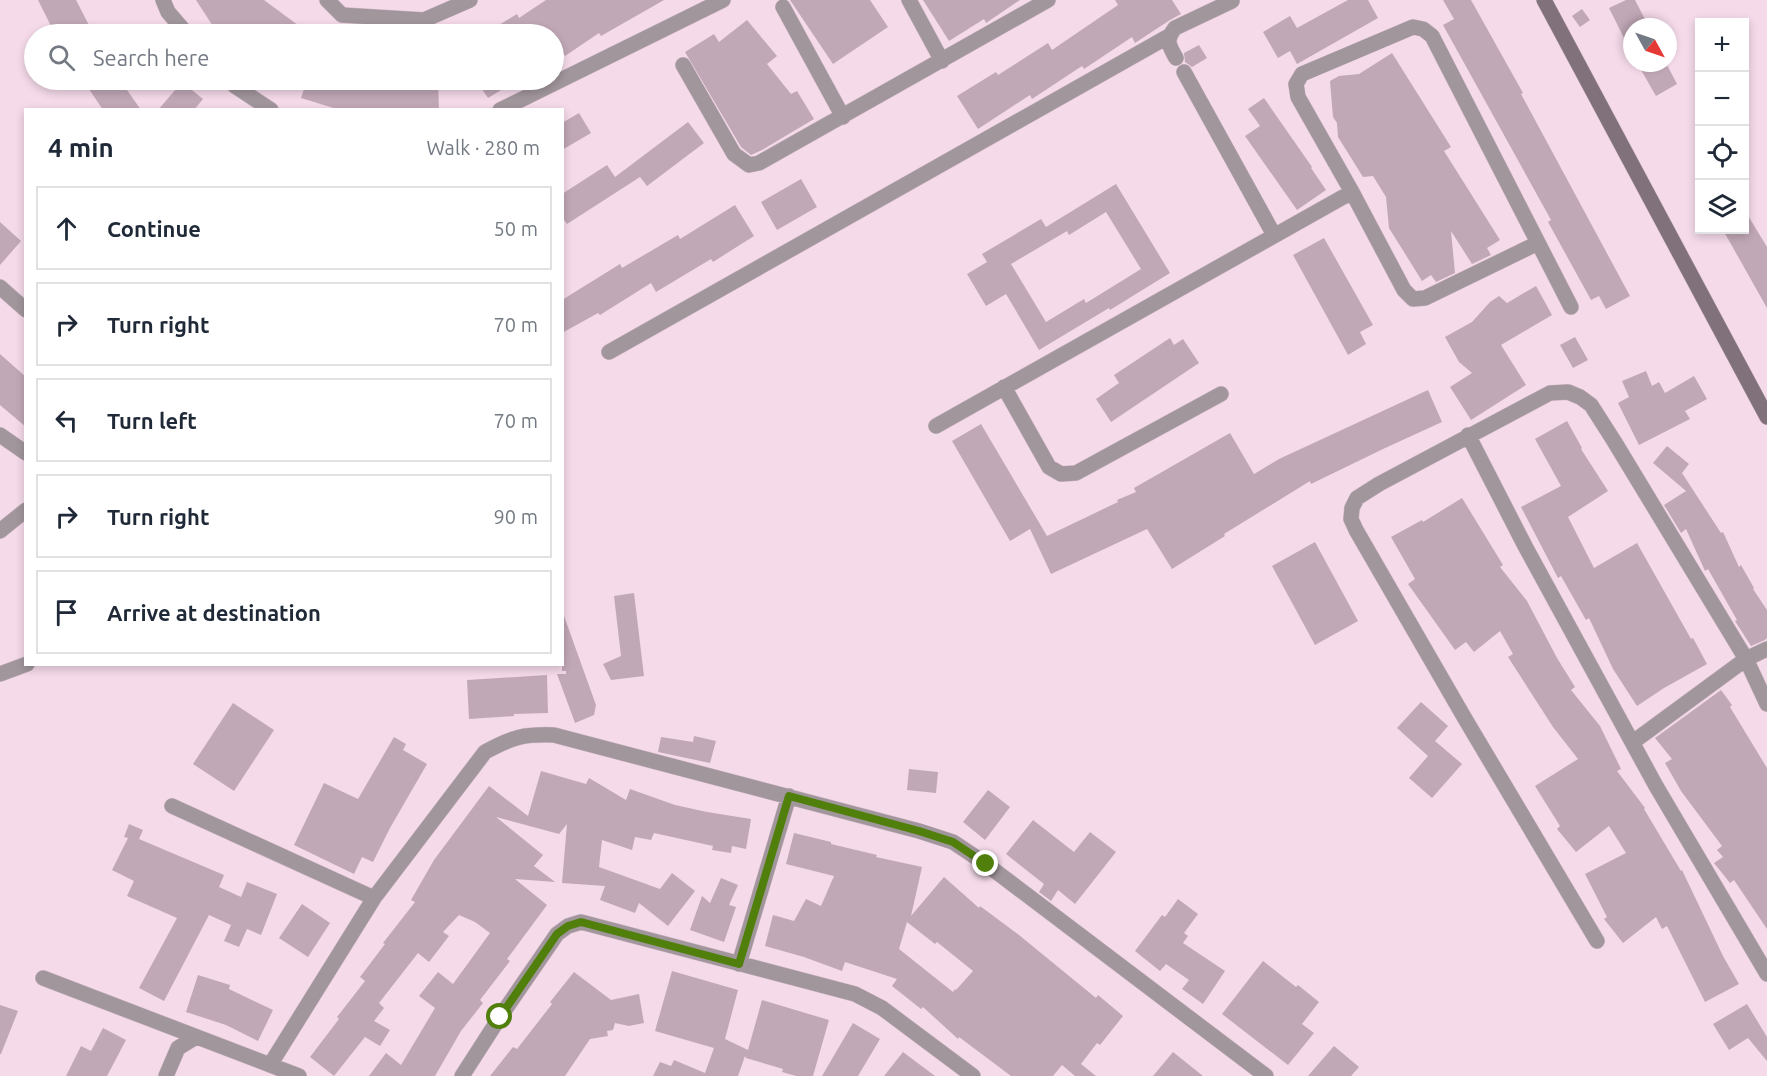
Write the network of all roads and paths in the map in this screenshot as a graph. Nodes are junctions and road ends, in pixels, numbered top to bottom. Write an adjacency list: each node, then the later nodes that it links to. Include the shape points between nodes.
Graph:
1 (163, 0): 10 (street)
2 (327, 0): 3 (street, via 342,15 424,21)
3 (470, 0)
4 (723, 0): 16 (street)
5 (909, 0): 13 (street)
6 (1232, 0): 11 (street, via 1175,28)
7 (1544, 0): 31 (street)
8 (1044, 1): 13 (street)
9 (783, 7): 21 (street)
10 (178, 24)
11 (1169, 36): 12 (street); 28 (street)
12 (1176, 58)
13 (942, 61): 21 (street)
14 (683, 65): 21 (street, via 734,154 749,165)
15 (1184, 72): 23 (street)
16 (564, 78)
17 (241, 90): 19 (street)
18 (541, 90): 20 (street)
19 (268, 108)
20 (504, 108)
21 (843, 117)
22 (1352, 192): 23 (street); 24 (street, via 1404,290 1413,299 1425,298); 24 (street, via 1298,97 1296,84 1302,74 1413,27 1423,28 1432,36)
23 (1274, 235): 29 (street)
24 (1538, 243): 26 (street)
25 (0, 287): 27 (street)
26 (1571, 307)
27 (24, 308)
28 (609, 352)
29 (1004, 387): 30 (street, via 1050,467 1060,474 1076,473); 32 (street)
30 (1221, 394)
31 (1767, 417)
32 (936, 426)
33 (0, 435): 35 (street)
34 (1468, 435): 39 (street, via 1550,393 1568,392 1591,405); 43 (street); 47 (street, via 1356,498 1351,519)
35 (24, 452)
36 (24, 512): 37 (street)
37 (0, 531)
38 (1767, 649): 39 (street)
39 (1746, 659): 42 (street); 43 (street)
40 (24, 665): 41 (street)
41 (0, 674)
42 (1767, 704)
43 (1632, 742): 49 (street)
44 (789, 796): 46 (street, via 554,735 509,739 485,752); 48 (street); 57 (street, via 953,842)
45 (172, 806): 46 (street)
46 (374, 898): 52 (street)
47 (1597, 941)
48 (739, 964): 55 (street, via 581,922 568,926 557,934); 56 (street, via 855,994 882,1008)
49 (1767, 974)
50 (43, 978): 51 (street)
51 (196, 1036): 52 (street); 53 (street, via 178,1048)
52 (270, 1065): 54 (street)
53 (166, 1076)
54 (299, 1076)
55 (462, 1076)
56 (973, 1076)
57 (1266, 1076)

